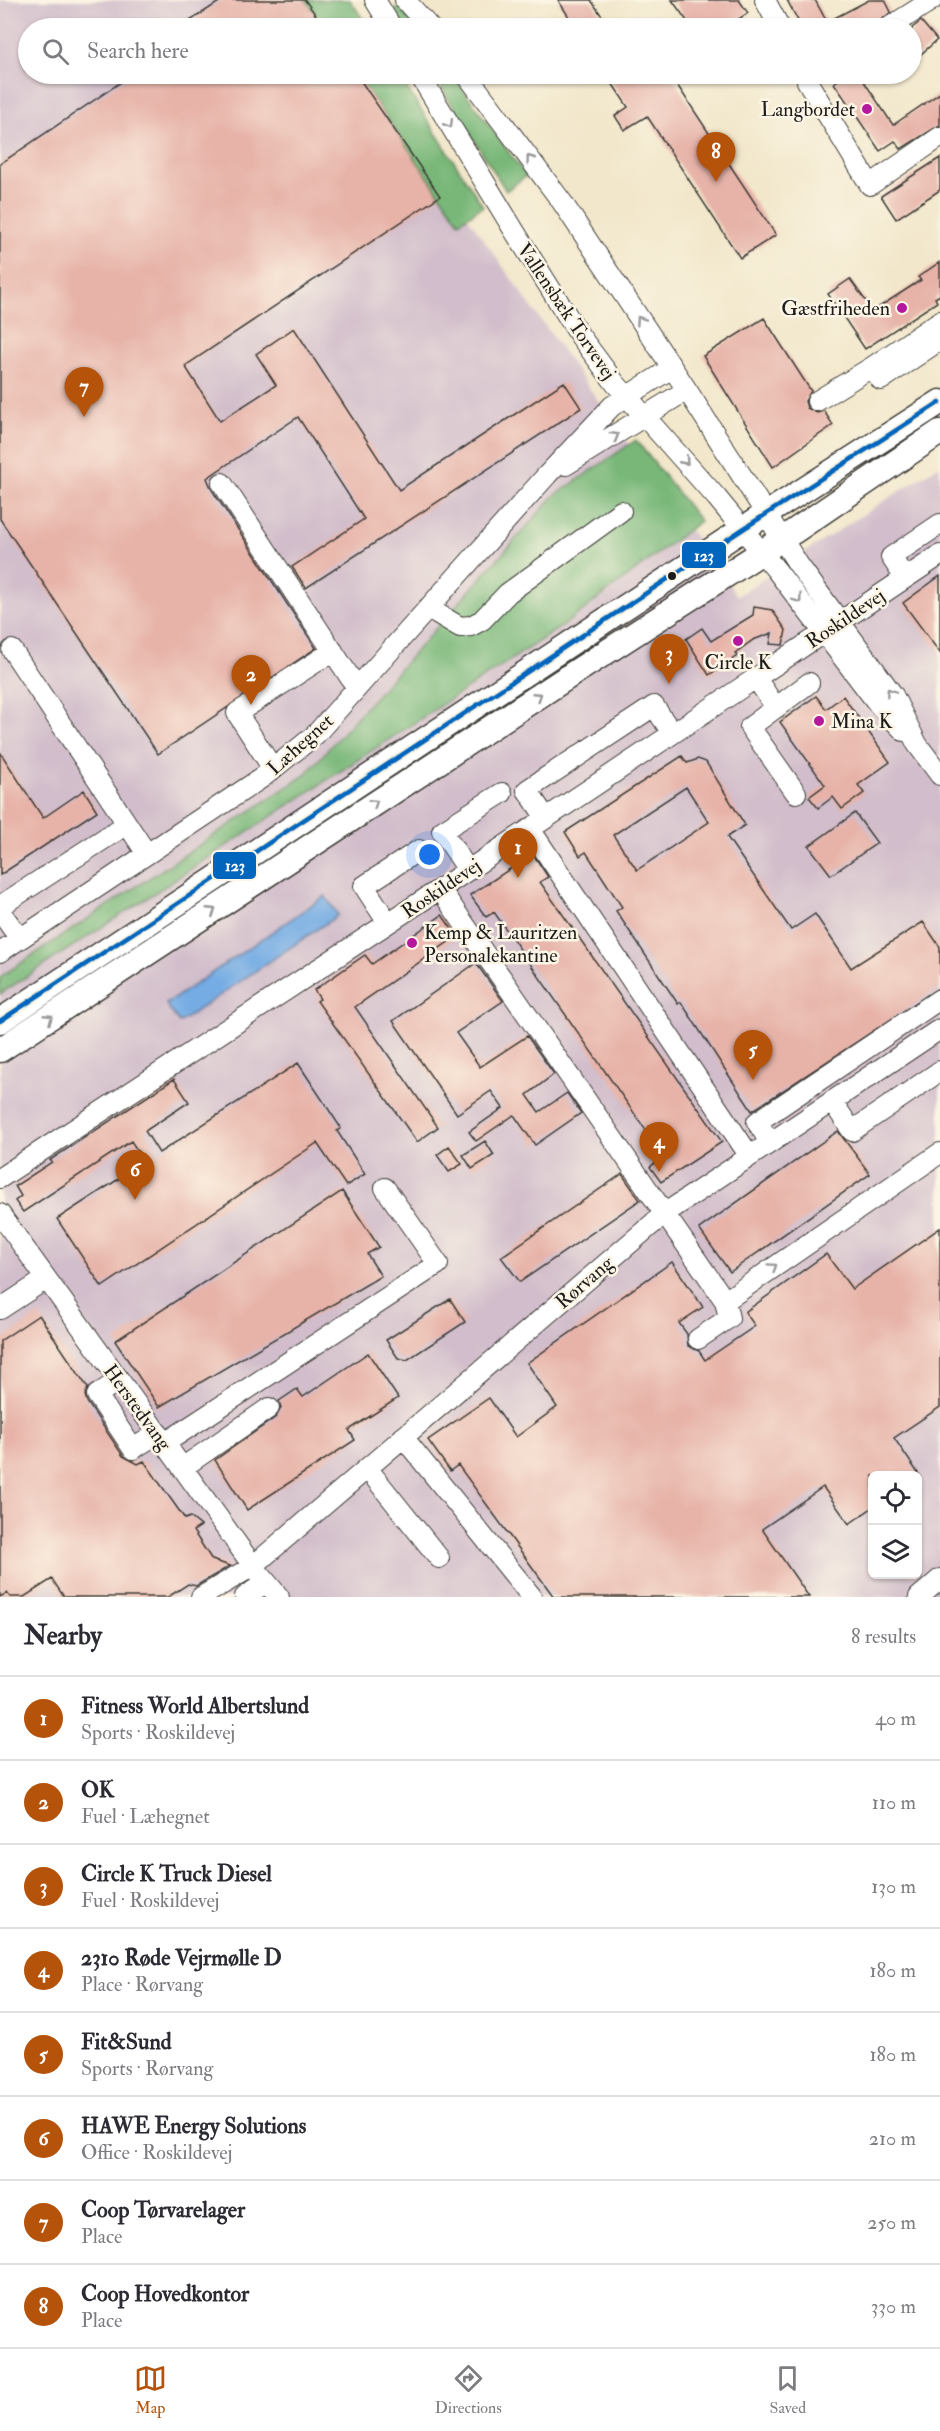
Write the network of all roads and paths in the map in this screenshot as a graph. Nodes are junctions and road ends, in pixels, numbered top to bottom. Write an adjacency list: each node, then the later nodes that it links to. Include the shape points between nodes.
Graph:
1 (375, 0): 5 (street)
2 (405, 0): 6 (street)
3 (765, 0): 7 (street)
4 (932, 0): 8 (street)
5 (386, 18)
6 (421, 18)
7 (775, 18)
8 (904, 18)
9 (425, 84): 18 (street, Vallensbæk Torvevej, one-way to 18, via 580,336)
10 (474, 84): 16 (street, one-way to 10, via 562,202)
11 (814, 84): 12 (street, via 870,184)
12 (940, 137)
13 (940, 321): 15 (street)
14 (940, 340): 15 (street, via 880,380)
15 (872, 367): 19 (street)
16 (672, 368): 17 (street); 18 (street, Læhegnet)
17 (687, 390): 21 (street, Læhegnet); 27 (street)
18 (626, 397): 21 (street, Vallensbæk Torvevej); 23 (street, Læhegnet, via 612,406)
19 (818, 401)
20 (940, 402): 27 (main road)
21 (646, 418): 23 (street, Læhegnet, one-way to 21); 27 (street, Vallensbæk Torvevej, one-way to 27)
22 (940, 432): 27 (main road)
23 (548, 475): 30 (street, Læhegnet)
24 (222, 483): 34 (street)
25 (621, 512): 30 (street, via 508,593 471,626 460,627)
26 (940, 524): 29 (street, via 891,557)
27 (763, 534): 31 (street); 32 (street, one-way to 32); 57 (main road); 59 (main road, one-way to 27, via 612,648)
28 (940, 555): 29 (street, Roskildevej)
29 (905, 578): 31 (street, Roskildevej)
30 (428, 608): 37 (street, Læhegnet)
31 (839, 622): 32 (street, Roskildevej); 40 (street, one-way to 31, via 893,695)
32 (823, 633): 35 (street, Roskildevej); 40 (street, via 878,704)
33 (12, 650): 45 (street)
34 (333, 651): 37 (street); 41 (street, via 237,713)
35 (756, 678): 38 (street); 39 (street, Roskildevej)
36 (809, 683): 38 (street)
37 (357, 688): 41 (street, Læhegnet, via 315,735)
38 (776, 708): 44 (street, via 750,727)
39 (672, 733): 46 (street, Roskildevej); 46 (street, via 654,706 527,790)
40 (917, 744): 42 (street)
41 (273, 769): 48 (street, Læhegnet)
42 (940, 775)
43 (502, 793): 49 (street, via 442,831)
44 (796, 793)
45 (127, 824): 48 (street); 51 (street)
46 (538, 824): 49 (street, Roskildevej); 64 (street)
47 (419, 850): 53 (street, via 364,886)
48 (147, 854): 54 (street, Læhegnet)
49 (468, 870): 50 (street, Roskildevej)
50 (440, 889): 53 (street, Roskildevej); 68 (street)
51 (0, 906)
52 (0, 911): 54 (street)
53 (388, 923): 65 (street, Roskildevej)
54 (20, 939): 55 (street, Læhegnet)
55 (0, 952)
56 (940, 999): 62 (street, via 757,1122)
57 (0, 1022)
58 (940, 1029): 61 (street, Rørvang)
59 (0, 1050)
60 (940, 1071): 61 (street, via 852,1131)
61 (832, 1101): 62 (street, Rørvang)
62 (770, 1142): 64 (street, Rørvang)
63 (940, 1153): 70 (street, one-way to 63)
64 (749, 1155): 68 (street, Rørvang)
65 (0, 1178)
66 (385, 1188): 76 (street, via 438,1264)
67 (0, 1214): 69 (street, Herstedvang)
68 (664, 1214): 70 (street); 75 (street, Rørvang)
69 (46, 1279): 71 (street); 73 (street, Herstedvang)
70 (725, 1301): 72 (street, via 729,1318)
71 (0, 1309)
72 (698, 1339)
73 (119, 1380): 76 (street, Herstedvang); 76 (street, via 97,1395 133,1449)
74 (269, 1408): 77 (street)
75 (402, 1437): 78 (street, Rørvang); 86 (street)
76 (161, 1438): 77 (street, Herstedvang)
77 (182, 1468): 80 (street, Herstedvang)
78 (367, 1468): 79 (street); 80 (street, Rørvang)
79 (439, 1558)
80 (253, 1566): 82 (street, Herstedvang); 83 (street, Rørvang)
81 (940, 1579): 87 (street)
82 (266, 1582): 84 (street); 85 (street, Herstedvang)
83 (201, 1597)
84 (245, 1597)
85 (279, 1597)
86 (532, 1597)
87 (918, 1597)

